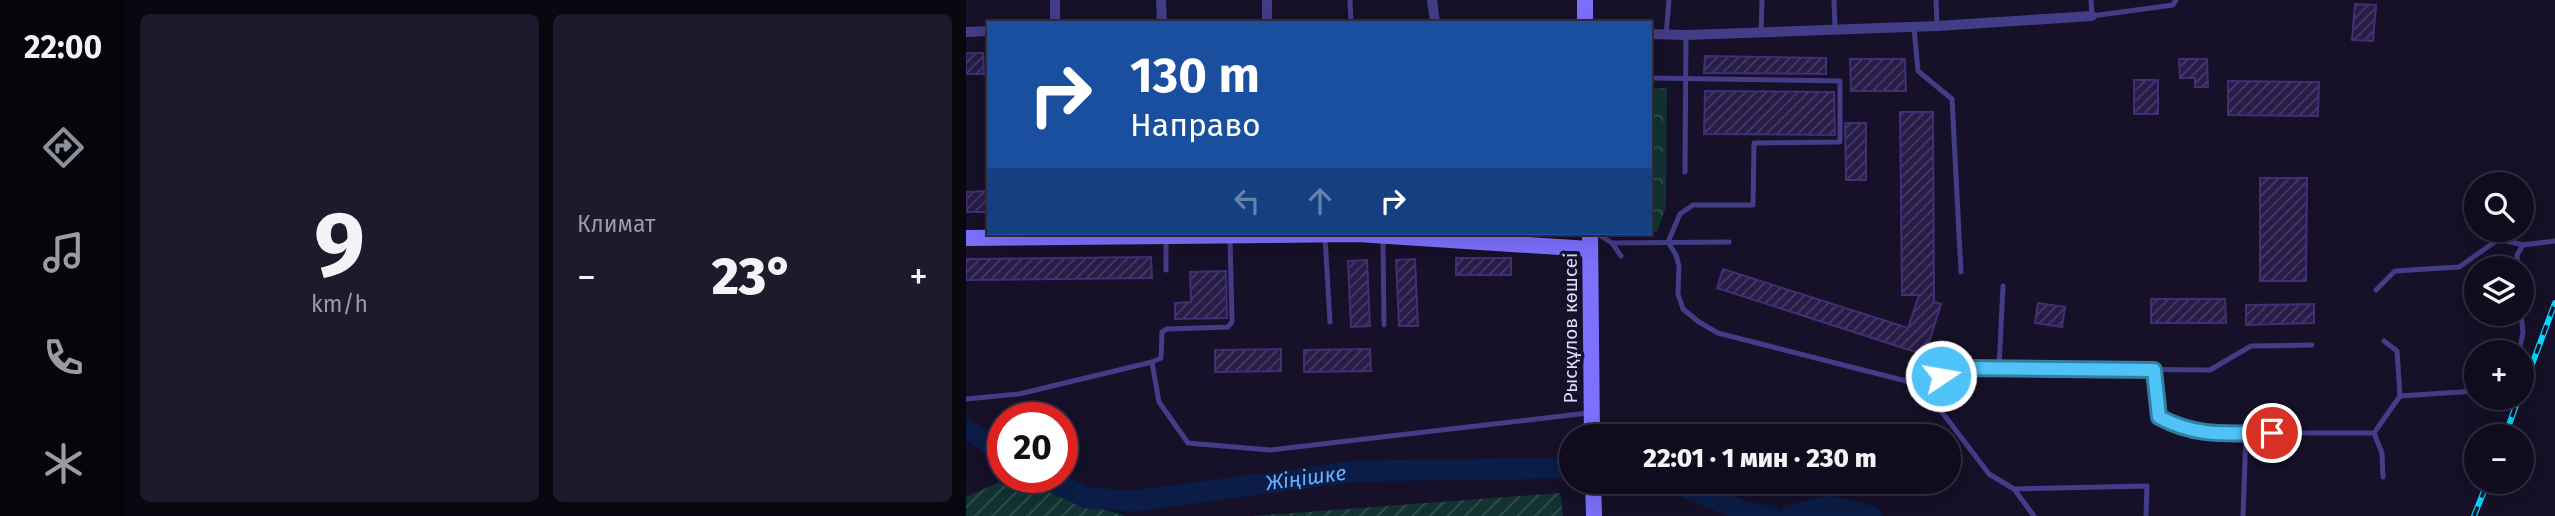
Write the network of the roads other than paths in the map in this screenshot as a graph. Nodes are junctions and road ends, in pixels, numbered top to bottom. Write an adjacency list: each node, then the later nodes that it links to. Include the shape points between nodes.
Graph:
1 (1055, 0): 14 (street)
2 (1161, 0): 15 (street)
3 (1267, 0): 16 (street)
4 (1350, 0): 17 (lane)
5 (1433, 0): 18 (street)
6 (1585, 0): 19 (street)
7 (1669, 0): 27 (lane)
8 (1762, 0): 24 (lane)
9 (1834, 0): 22 (lane)
10 (1936, 0): 21 (lane)
11 (2091, 0): 13 (lane)
12 (2176, 0): 13 (lane, via 2172,5)
13 (2092, 16): 21 (street)
14 (1055, 21)
15 (1162, 21)
16 (1267, 21)
17 (1350, 21)
18 (1435, 21)
19 (1585, 21)
20 (1914, 26): 21 (street); 22 (street); 47 (lane, via 1918,71 1952,99)
21 (1937, 26)
22 (1835, 30): 24 (street)
23 (987, 32): 25 (street)
24 (1761, 32): 28 (street)
25 (966, 33)
26 (1652, 34): 27 (street)
27 (1667, 35): 28 (street)
28 (1686, 35): 30 (lane)
29 (1652, 78): 30 (lane)
30 (1685, 79): 31 (lane); 40 (lane, via 1840,81 1840,142 1754,143 1753,205 1693,205 1680,214)
31 (1685, 172)
32 (1029, 235): 37 (street)
33 (1161, 235): 34 (street); 46 (lane)
34 (1223, 235): 35 (street); 54 (lane, via 1232,322 1228,327 1167,329 1162,332 1161,358)
35 (1325, 235): 50 (lane)
36 (1383, 235): 38 (street); 51 (lane)
37 (966, 238)
38 (1592, 238): 42 (lane); 61 (street, Рысқұлов көшсеі)
39 (2555, 241): 43 (lane)
40 (1668, 242): 41 (lane); 42 (lane); 57 (lane, via 1679,266 1678,294 1683,309 1718,333)
41 (1729, 242)
42 (1612, 243): 44 (lane)
43 (2523, 245): 45 (lane); 49 (lane, via 2499,239 2459,267 2395,271)
44 (1621, 256)
45 (2517, 256)
46 (1166, 270)
47 (1961, 272)
48 (2003, 286): 55 (lane)
49 (2376, 290)
50 (1330, 322)
51 (1384, 325)
52 (2384, 341): 59 (lane, via 2397,351)
53 (2312, 345): 56 (lane, via 2251,346 2210,370)
54 (1152, 362): 60 (lane, via 1019,394); 62 (lane, via 1159,402 1188,443 1270,450)
55 (1999, 369): 56 (lane); 57 (lane, via 1967,368)
56 (2154, 370): 63 (lane, via 2159,417 2201,433)
57 (1914, 383): 66 (lane, via 1989,474)
58 (2464, 392): 59 (lane)
59 (2400, 396): 64 (lane)
60 (966, 399)
61 (1592, 424)
62 (1559, 427)
63 (2246, 433): 64 (lane); 71 (lane)
64 (2374, 433): 65 (lane, via 2382,453)
65 (2383, 477)
66 (2014, 489): 69 (lane); 70 (lane, via 2147,486)
67 (1593, 494): 68 (street)
68 (1594, 516)
69 (2034, 516)
70 (2146, 516)
71 (2242, 516)

